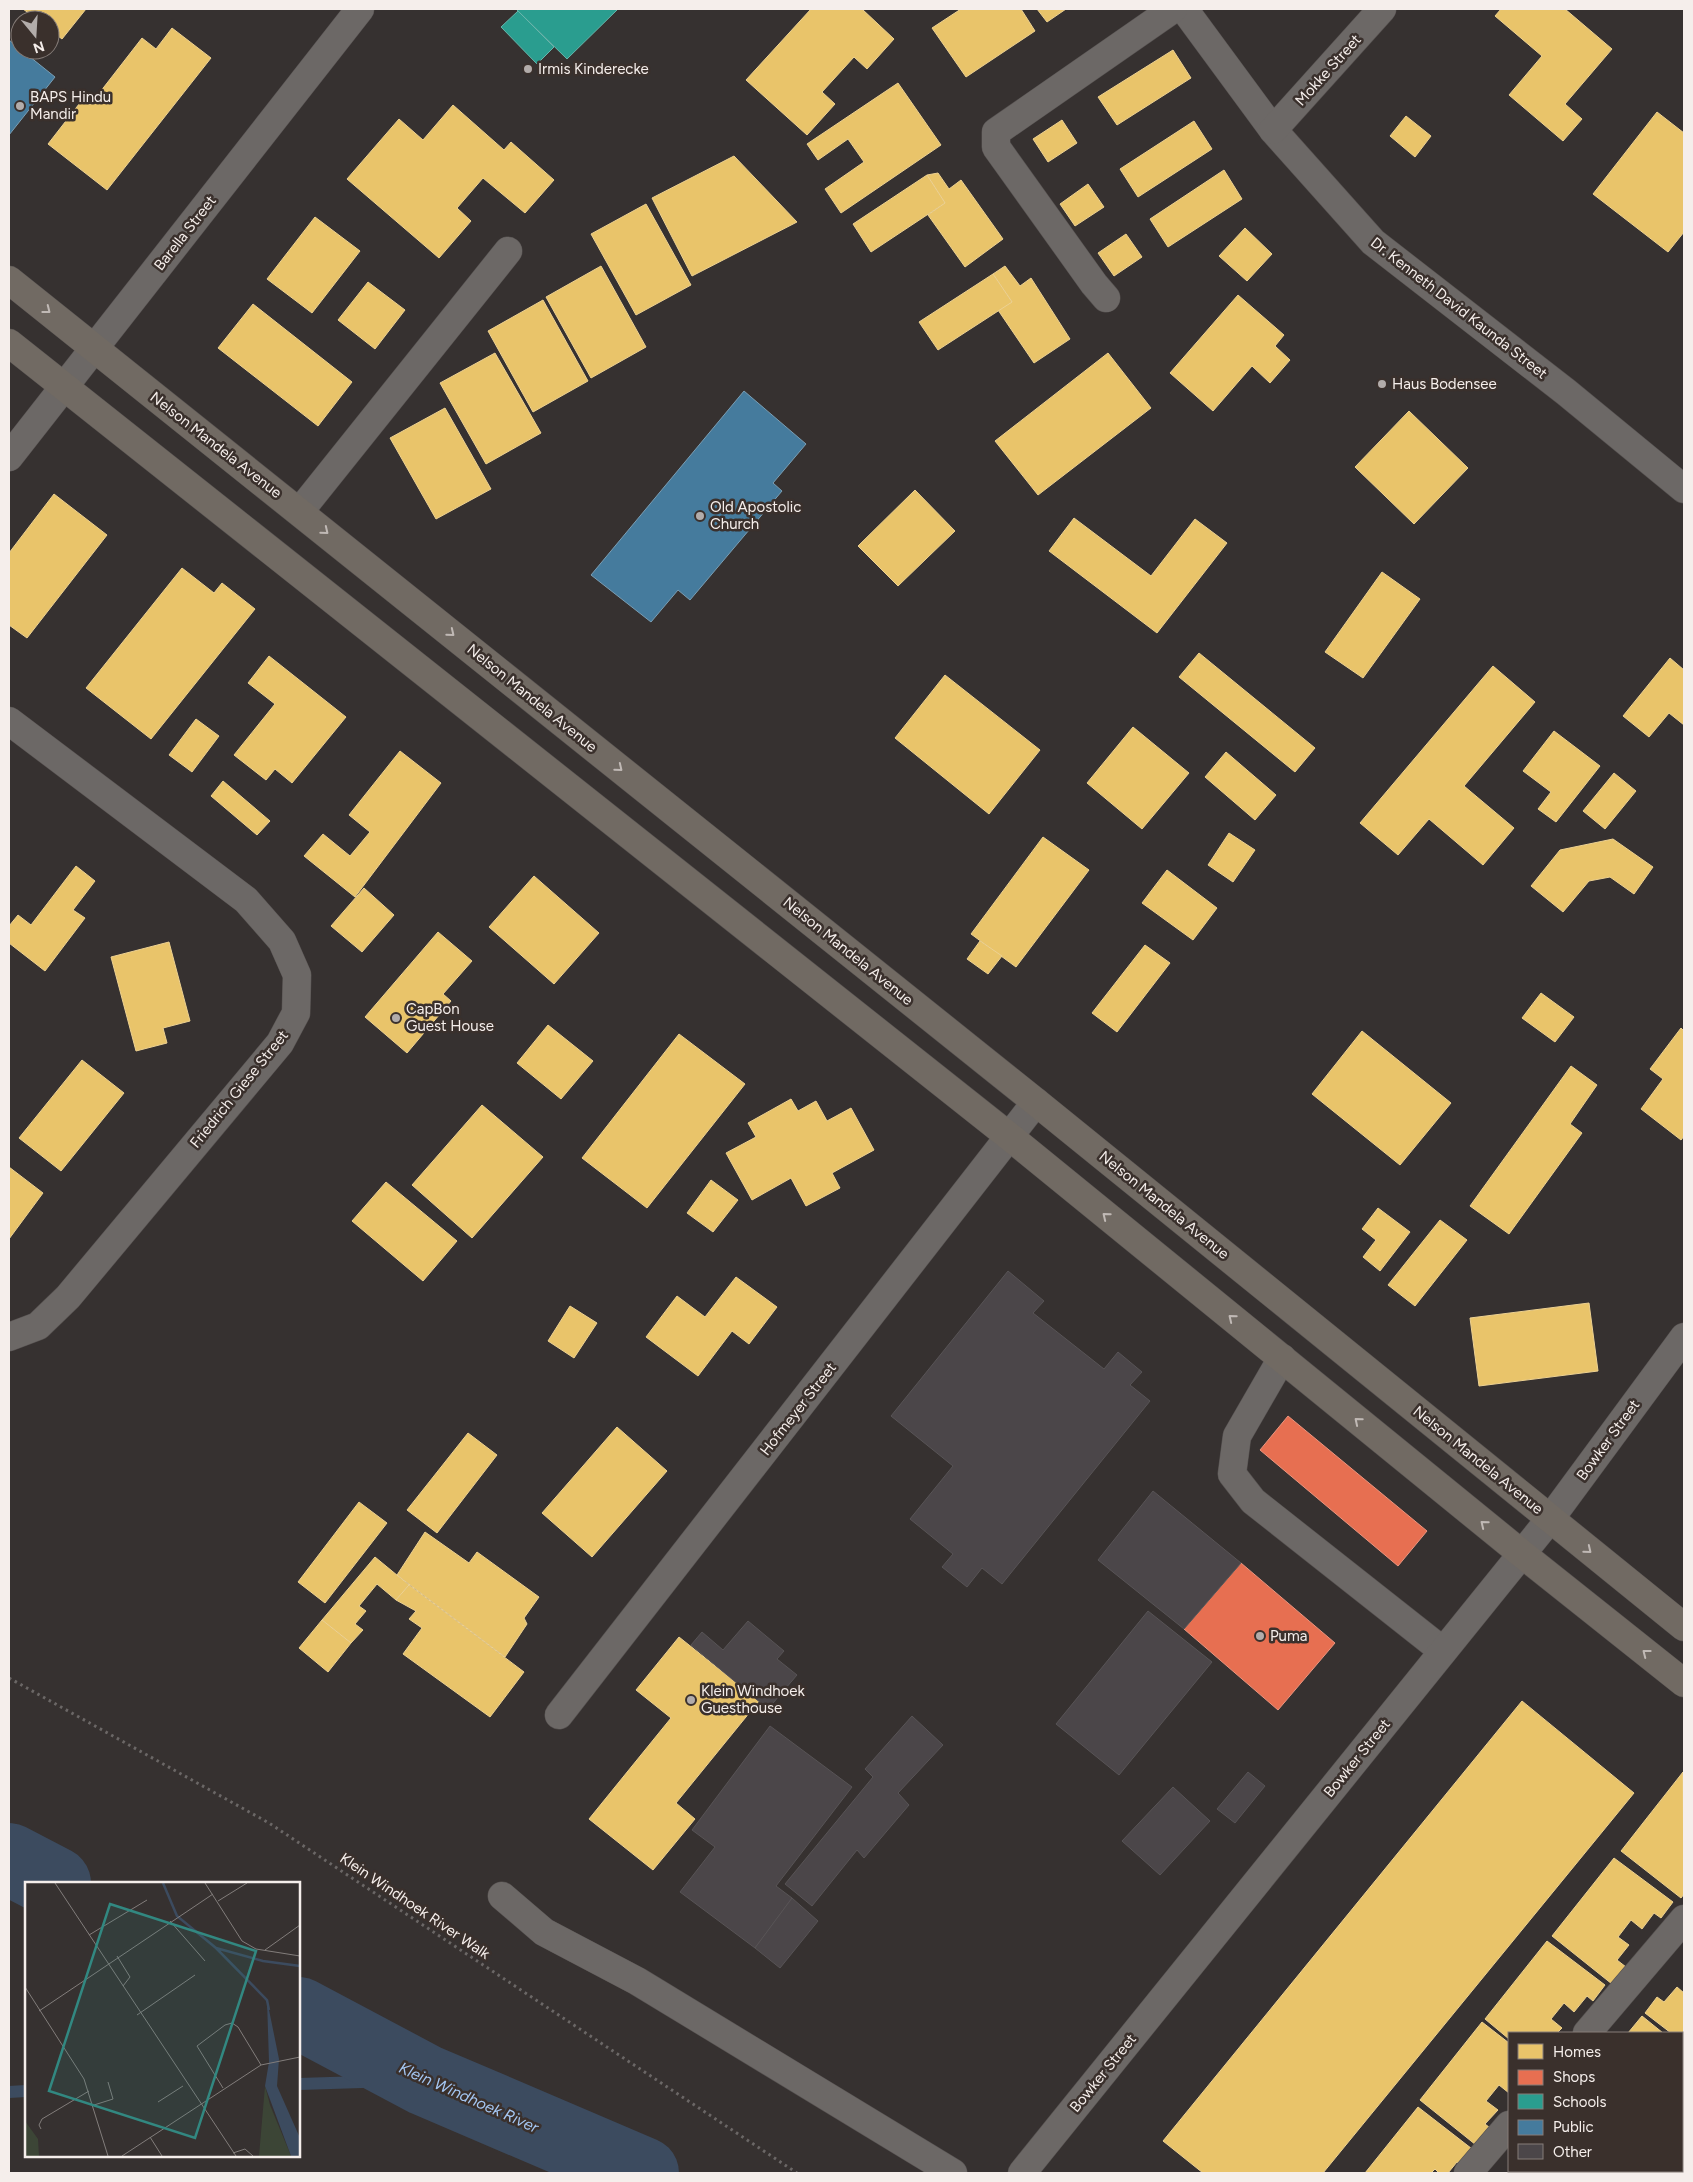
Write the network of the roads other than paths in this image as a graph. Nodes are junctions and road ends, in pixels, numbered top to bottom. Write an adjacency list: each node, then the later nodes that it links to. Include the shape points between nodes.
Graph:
1 (360, 9): 10 (street, Barella Street)
2 (1173, 9): 8 (street, via 996,132 996,147)
3 (1184, 9): 5 (street, Dr. Kenneth David Kaunda Street)
4 (1382, 9): 5 (street, Mokke Street)
5 (1273, 130): 13 (street, Dr. Kenneth David Kaunda Street, via 1373,242 1566,392)
6 (508, 251): 14 (street)
7 (9, 280): 10 (main road, Nelson Mandela Avenue, one-way to 10)
8 (1106, 298)
9 (9, 343): 11 (main road)
10 (95, 349): 11 (street, Barella Street); 14 (main road, Nelson Mandela Avenue)
11 (65, 388): 12 (street, Barella Street); 17 (main road)
12 (9, 457)
13 (1684, 489)
14 (300, 511): 16 (main road, Nelson Mandela Avenue, one-way to 16)
15 (9, 721): 18 (street, Friedrich Giese Street, via 246,900 282,941 297,976 296,1013 280,1043 68,1297 38,1326)
16 (1036, 1102): 17 (street, Hofmeyer Street); 21 (main road, Nelson Mandela Avenue)
17 (1010, 1137): 20 (main road, one-way to 17); 26 (street, Hofmeyer Street)
18 (9, 1337)
19 (1684, 1337): 21 (street, Bowker Street)
20 (1282, 1358): 22 (main road, one-way to 20); 24 (street, via 1237,1436 1232,1474 1253,1501)
21 (1550, 1519): 22 (street, Bowker Street); 23 (main road, Nelson Mandela Avenue, one-way to 23)
22 (1522, 1554): 24 (street, Bowker Street); 25 (main road, one-way to 22)
23 (1684, 1627)
24 (1443, 1651): 32 (street, Bowker Street)
25 (1684, 1683)
26 (559, 1715)
27 (502, 1896): 31 (street, via 544,1932 637,1981)
28 (1684, 1919): 29 (street)
29 (1588, 2032)
30 (1508, 2126): 33 (street)
31 (953, 2173)
32 (1022, 2173)
33 (1468, 2173)

